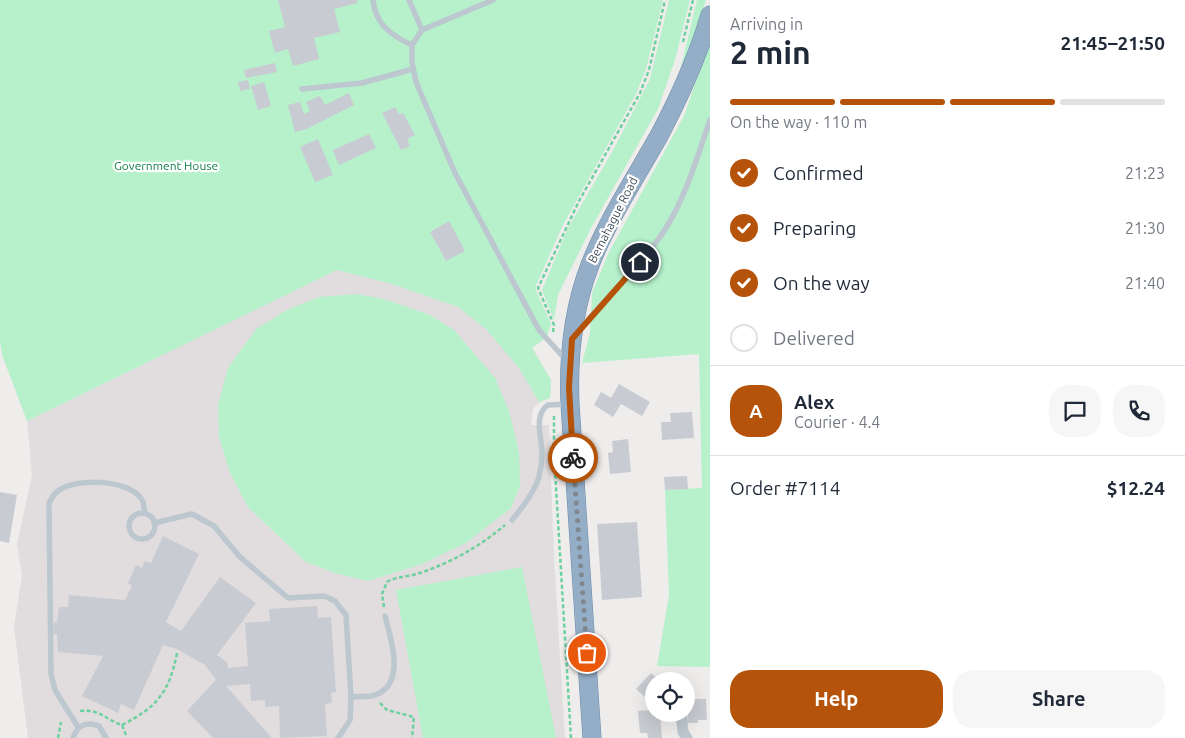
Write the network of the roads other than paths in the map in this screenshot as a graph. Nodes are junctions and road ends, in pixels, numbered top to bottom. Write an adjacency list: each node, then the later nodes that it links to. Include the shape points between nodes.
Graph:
1 (373, 0): 6 (lane, via 382,27)
2 (409, 0): 5 (lane)
3 (493, 0): 5 (lane)
4 (710, 15): 10 (highway, Bemahague Road, via 684,88 611,219 590,265 578,303)
5 (422, 30): 6 (lane)
6 (412, 45): 7 (lane)
7 (413, 69): 8 (lane, via 362,82); 11 (lane, via 455,173 539,330)
8 (302, 89)
9 (710, 120): 10 (lane, via 687,188 668,224 640,262)
10 (572, 339): 11 (highway, Bemahague Road)
11 (570, 364): 12 (highway, Bemahague Road)
12 (562, 408): 14 (lane, via 548,405 542,412 542,455 538,478 523,507); 23 (highway, Bemahague Road)
13 (144, 513): 15 (lane); 15 (lane, via 136,514 130,520 132,535 148,538 154,531); 19 (lane, via 143,502 135,493 114,484 95,481 58,491 49,503 51,674 55,690)
14 (512, 520)
15 (154, 523): 17 (lane, via 192,514 214,526 239,556 288,598 324,596 335,601 346,615)
16 (385, 616): 17 (lane, via 395,668 387,686 373,696)
17 (351, 697): 22 (lane, via 350,720)
18 (682, 722): 24 (street)
19 (78, 728): 20 (lane); 21 (lane, via 83,724 94,724 103,730)
20 (73, 738)
21 (106, 738)
22 (338, 738)
23 (592, 738)
24 (687, 738)

